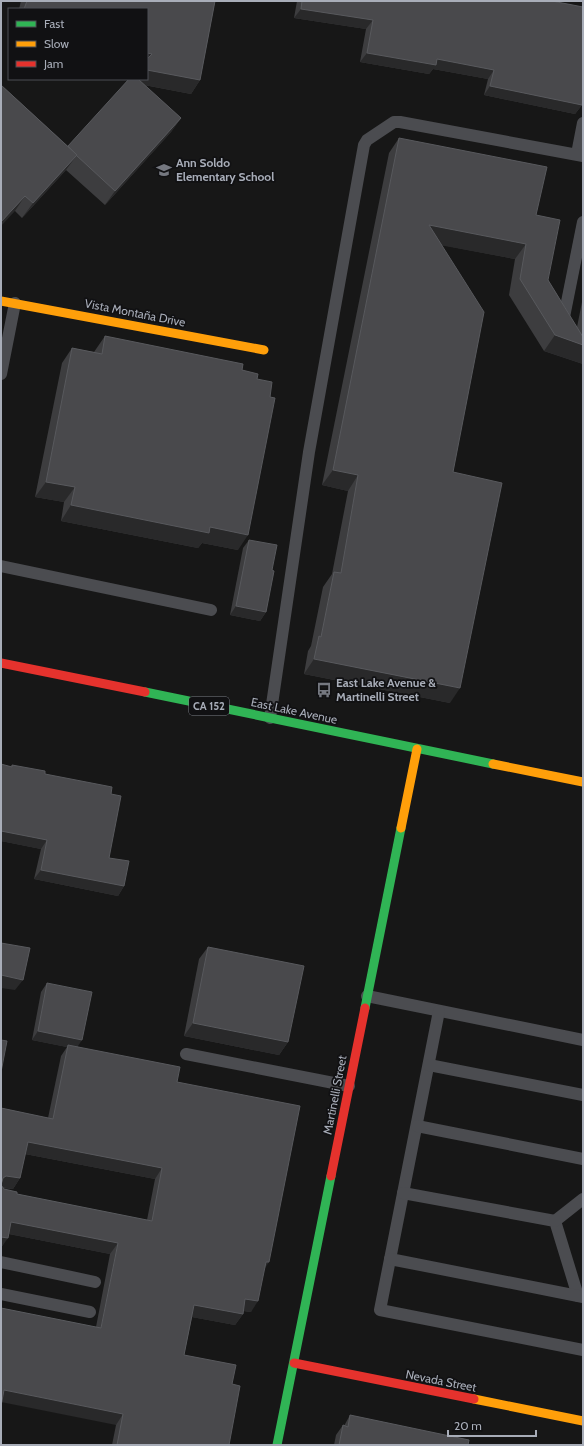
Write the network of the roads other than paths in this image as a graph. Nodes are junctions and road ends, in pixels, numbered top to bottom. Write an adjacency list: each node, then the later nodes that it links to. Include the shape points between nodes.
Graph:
1 (583, 123): 2 (lane)
2 (580, 155): 12 (lane, via 400,122 394,122 367,140 364,145 309,452)
3 (583, 222): 6 (lane)
4 (1, 300): 5 (street, Vista Montaña Drive)
5 (16, 303): 7 (street, Vista Montaña Drive); 8 (lane)
6 (564, 317)
7 (264, 350)
8 (1, 374)
9 (1, 566): 10 (lane)
10 (211, 610)
11 (1, 663): 12 (street, East Lake Avenue / CA 152)
12 (270, 718): 13 (street, East Lake Avenue / CA 152)
13 (417, 749): 14 (street, East Lake Avenue / CA 152); 15 (street, Martinelli Street)
14 (583, 782)
15 (367, 996): 16 (lane); 20 (street, Martinelli Street)
16 (440, 1011): 17 (lane); 19 (lane)
17 (583, 1040)
18 (186, 1054): 20 (lane)
19 (429, 1064): 21 (lane); 22 (lane)
20 (349, 1086): 34 (street, Martinelli Street)
21 (583, 1095)
22 (417, 1126): 23 (lane); 24 (lane)
23 (583, 1159)
24 (403, 1193): 26 (lane); 27 (lane)
25 (583, 1199): 26 (lane)
26 (555, 1221): 31 (lane)
27 (390, 1259): 31 (lane); 33 (lane, via 380,1310)
28 (1, 1262): 29 (lane)
29 (95, 1282)
30 (1, 1294): 32 (lane)
31 (580, 1296)
32 (90, 1312)
33 (583, 1350)
34 (294, 1363): 35 (street, Nevada Street); 36 (street, Martinelli Street)
35 (583, 1421)
36 (278, 1445)

